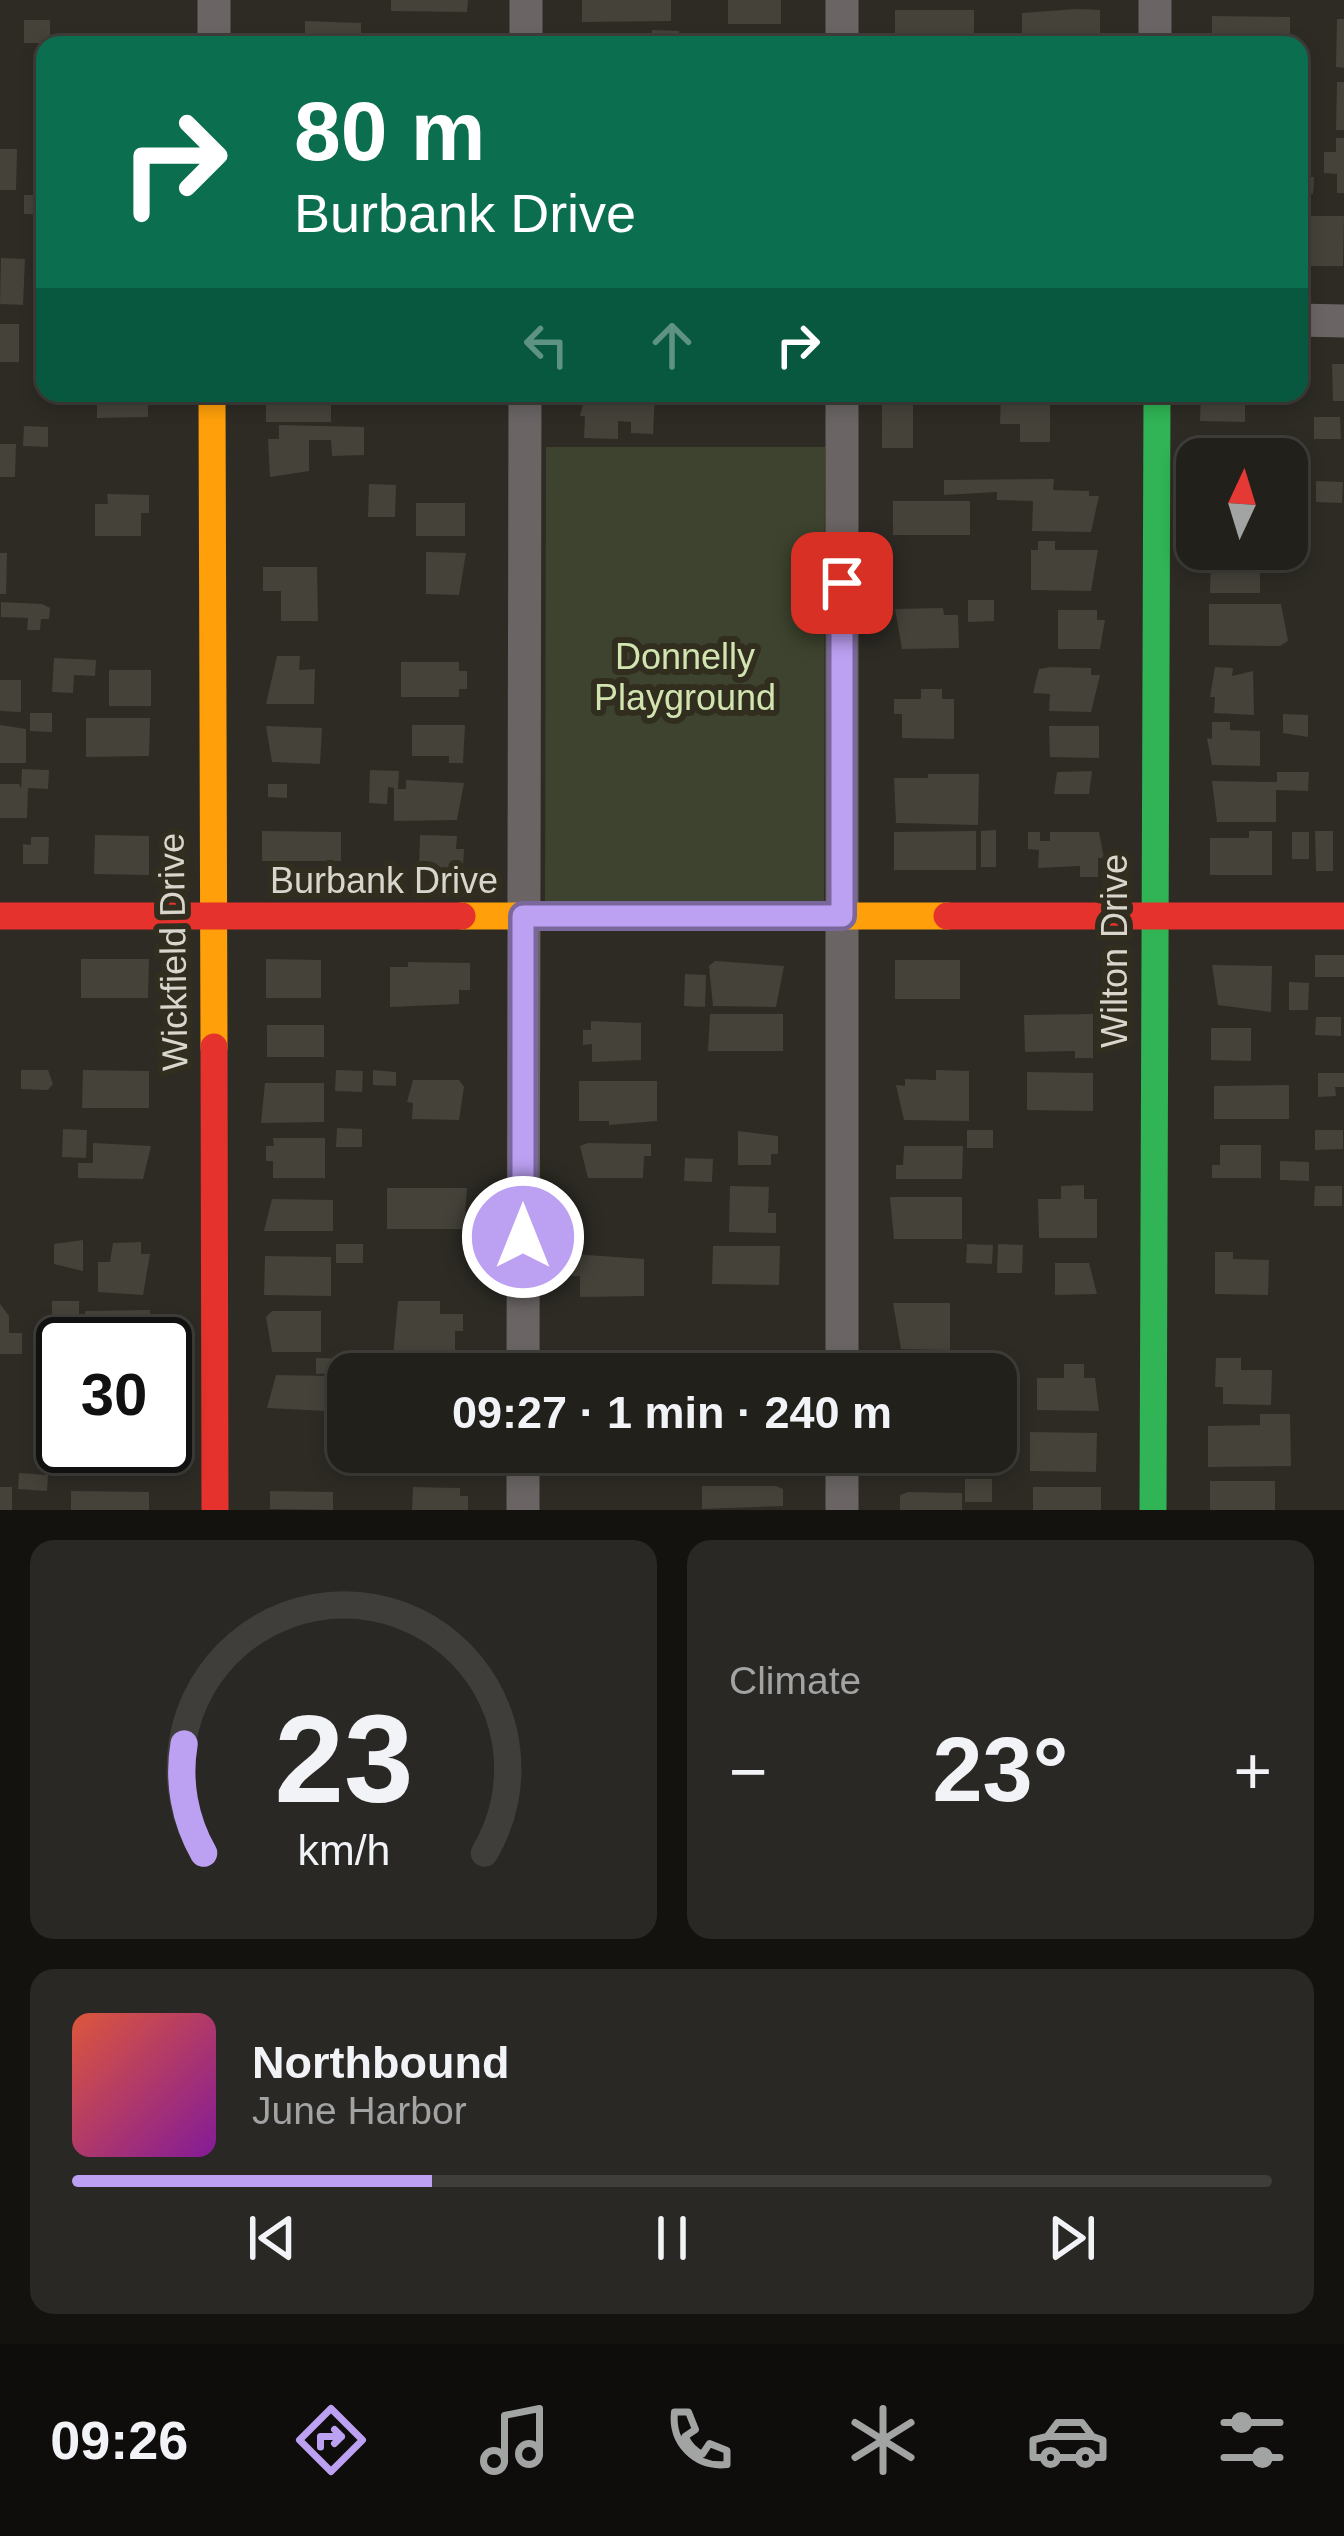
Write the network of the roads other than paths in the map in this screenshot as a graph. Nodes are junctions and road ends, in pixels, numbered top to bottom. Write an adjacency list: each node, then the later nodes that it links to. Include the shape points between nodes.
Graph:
1 (214, 0): 5 (street)
2 (526, 0): 6 (street)
3 (842, 0): 7 (street)
4 (1155, 0): 8 (street)
5 (214, 36)
6 (526, 36)
7 (842, 36)
8 (1155, 36)
9 (1308, 320): 10 (street)
10 (1344, 321)
11 (212, 402): 16 (street, Wickfield Drive)
12 (525, 402): 17 (street)
13 (842, 402): 18 (street)
14 (1157, 402): 19 (street, Wilton Drive)
15 (0, 916): 16 (street, Burbank Drive)
16 (210, 916): 17 (street, Burbank Drive); 25 (street, Wickfield Drive)
17 (523, 916): 18 (street, Burbank Drive); 21 (street)
18 (842, 916): 19 (street, Burbank Drive); 22 (street)
19 (1153, 916): 20 (street, Burbank Drive); 28 (street, Wilton Drive)
20 (1344, 916)
21 (523, 1353)
22 (842, 1353)
23 (523, 1473): 26 (street)
24 (842, 1473): 27 (street)
25 (215, 1510)
26 (523, 1510)
27 (842, 1510)
28 (1153, 1510)

